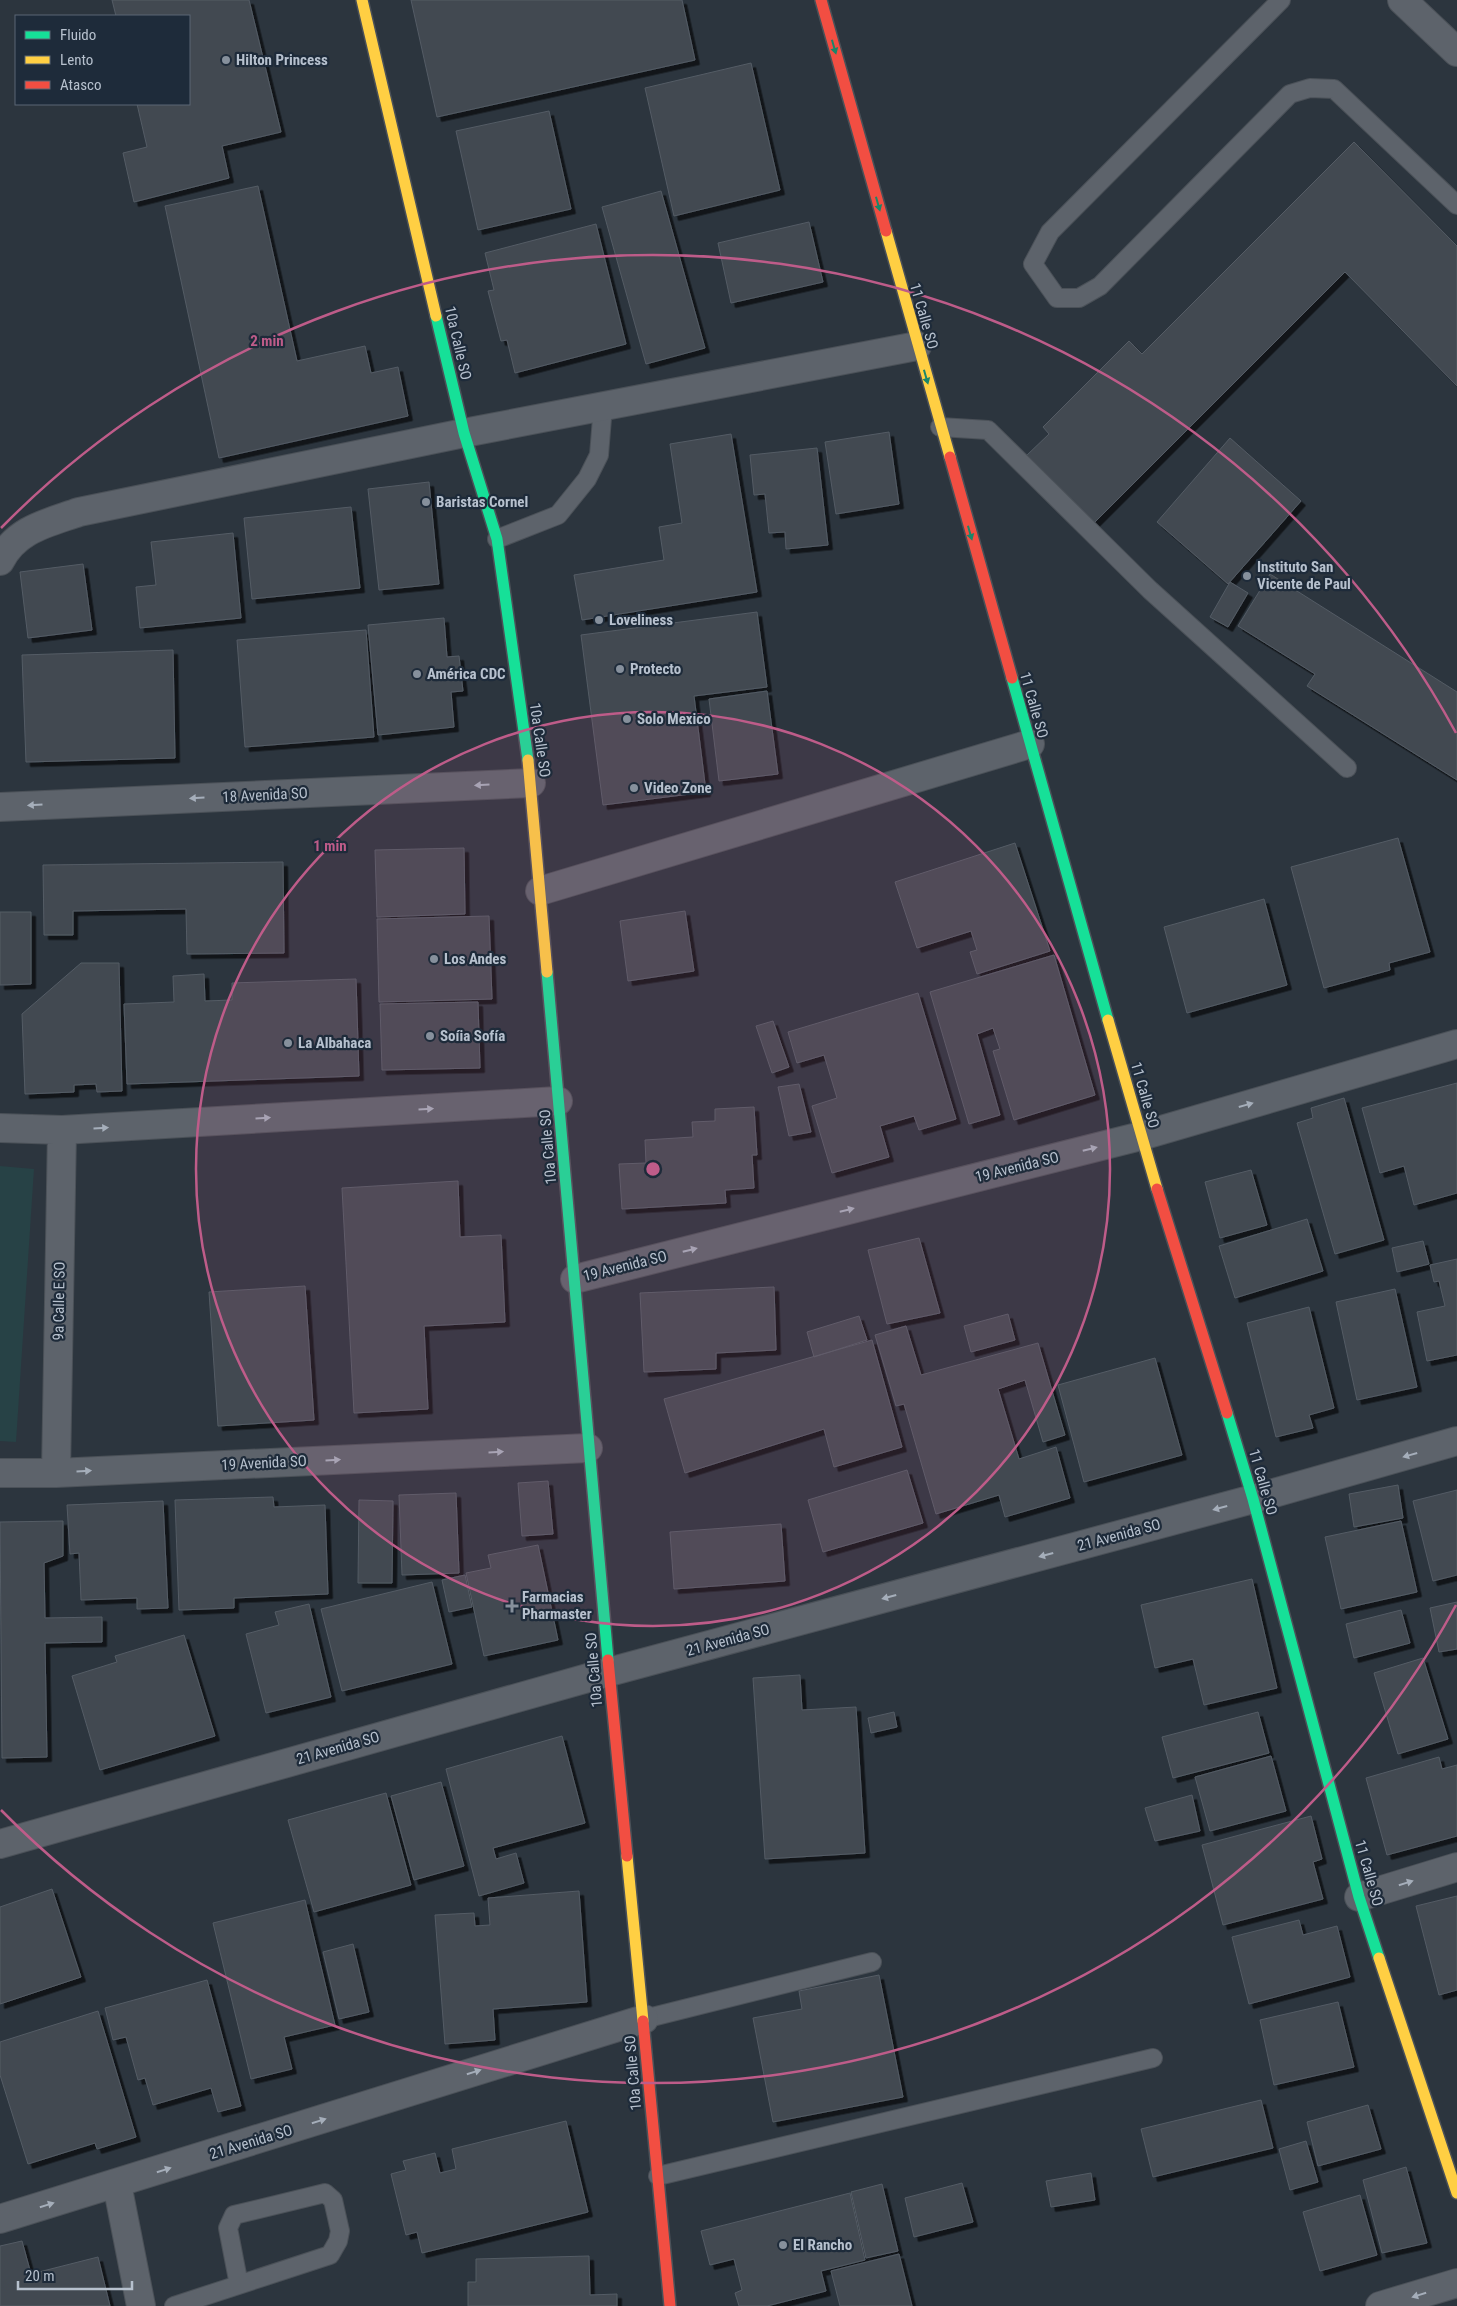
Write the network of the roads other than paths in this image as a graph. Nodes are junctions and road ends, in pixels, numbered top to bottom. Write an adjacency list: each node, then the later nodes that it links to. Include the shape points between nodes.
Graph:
1 (362, 0): 10 (street, 10a Calle SO)
2 (821, 0): 7 (street, 11 Calle SO, one-way to 7)
3 (1281, 0): 6 (lane, via 1050,232 1033,264 1056,298 1079,298 1100,286 1290,94 1310,88 1334,90)
4 (1402, 0): 5 (street)
5 (1457, 52)
6 (1457, 205)
7 (917, 346): 8 (street); 9 (street, 11 Calle SO, one-way to 9)
8 (603, 406): 10 (street); 11 (lane, via 598,456 587,478 558,514)
9 (940, 427): 13 (street, 11 Calle SO, one-way to 13); 14 (lane, via 988,430 1150,590)
10 (464, 433): 11 (street, 10a Calle SO); 12 (street, via 79,512 30,529)
11 (497, 539): 15 (street, 10a Calle SO)
12 (3, 556)
13 (1030, 744): 17 (street); 22 (street, 11 Calle SO)
14 (1347, 768)
15 (531, 783): 16 (street, 18 Avenida SO, one-way to 16); 17 (street, 10a Calle SO)
16 (0, 807)
17 (540, 891): 19 (street, 10a Calle SO)
18 (1457, 1044): 22 (street, 19 Avenida SO, one-way to 18)
19 (558, 1101): 21 (street, one-way to 19); 23 (street, 10a Calle SO)
20 (0, 1128): 21 (street)
21 (62, 1130): 26 (street, 9a Calle E SO)
22 (1141, 1136): 23 (street, 19 Avenida SO, one-way to 22); 28 (street, 11 Calle SO)
23 (575, 1279): 25 (street, 10a Calle SO)
24 (1457, 1442): 28 (street, 21 Avenida SO, one-way to 28)
25 (588, 1448): 26 (street, 19 Avenida SO, one-way to 25); 29 (street, 10a Calle SO)
26 (56, 1472): 27 (street, 19 Avenida SO)
27 (0, 1473)
28 (1253, 1500): 29 (street, 21 Avenida SO, one-way to 29); 32 (street, 11 Calle SO)
29 (609, 1672): 30 (street, 21 Avenida SO); 34 (street, 10a Calle SO)
30 (0, 1844)
31 (1457, 1867): 32 (street, one-way to 31)
32 (1359, 1897): 38 (street, 11 Calle SO)
33 (872, 1962): 34 (lane)
34 (644, 2019): 36 (street, 10a Calle SO); 37 (street, 21 Avenida SO, one-way to 34)
35 (1153, 2058): 36 (lane)
36 (658, 2176): 44 (street, 10a Calle SO)
37 (117, 2184): 39 (street, 21 Avenida SO, one-way to 37); 42 (street)
38 (1457, 2193)
39 (0, 2219)
40 (1457, 2283): 45 (street, one-way to 45)
41 (239, 2285): 41 (lane, via 330,2255 340,2231 333,2200 325,2193 234,2215 228,2228); 43 (lane)
42 (140, 2306)
43 (174, 2306)
44 (670, 2306)
45 (1380, 2306)

